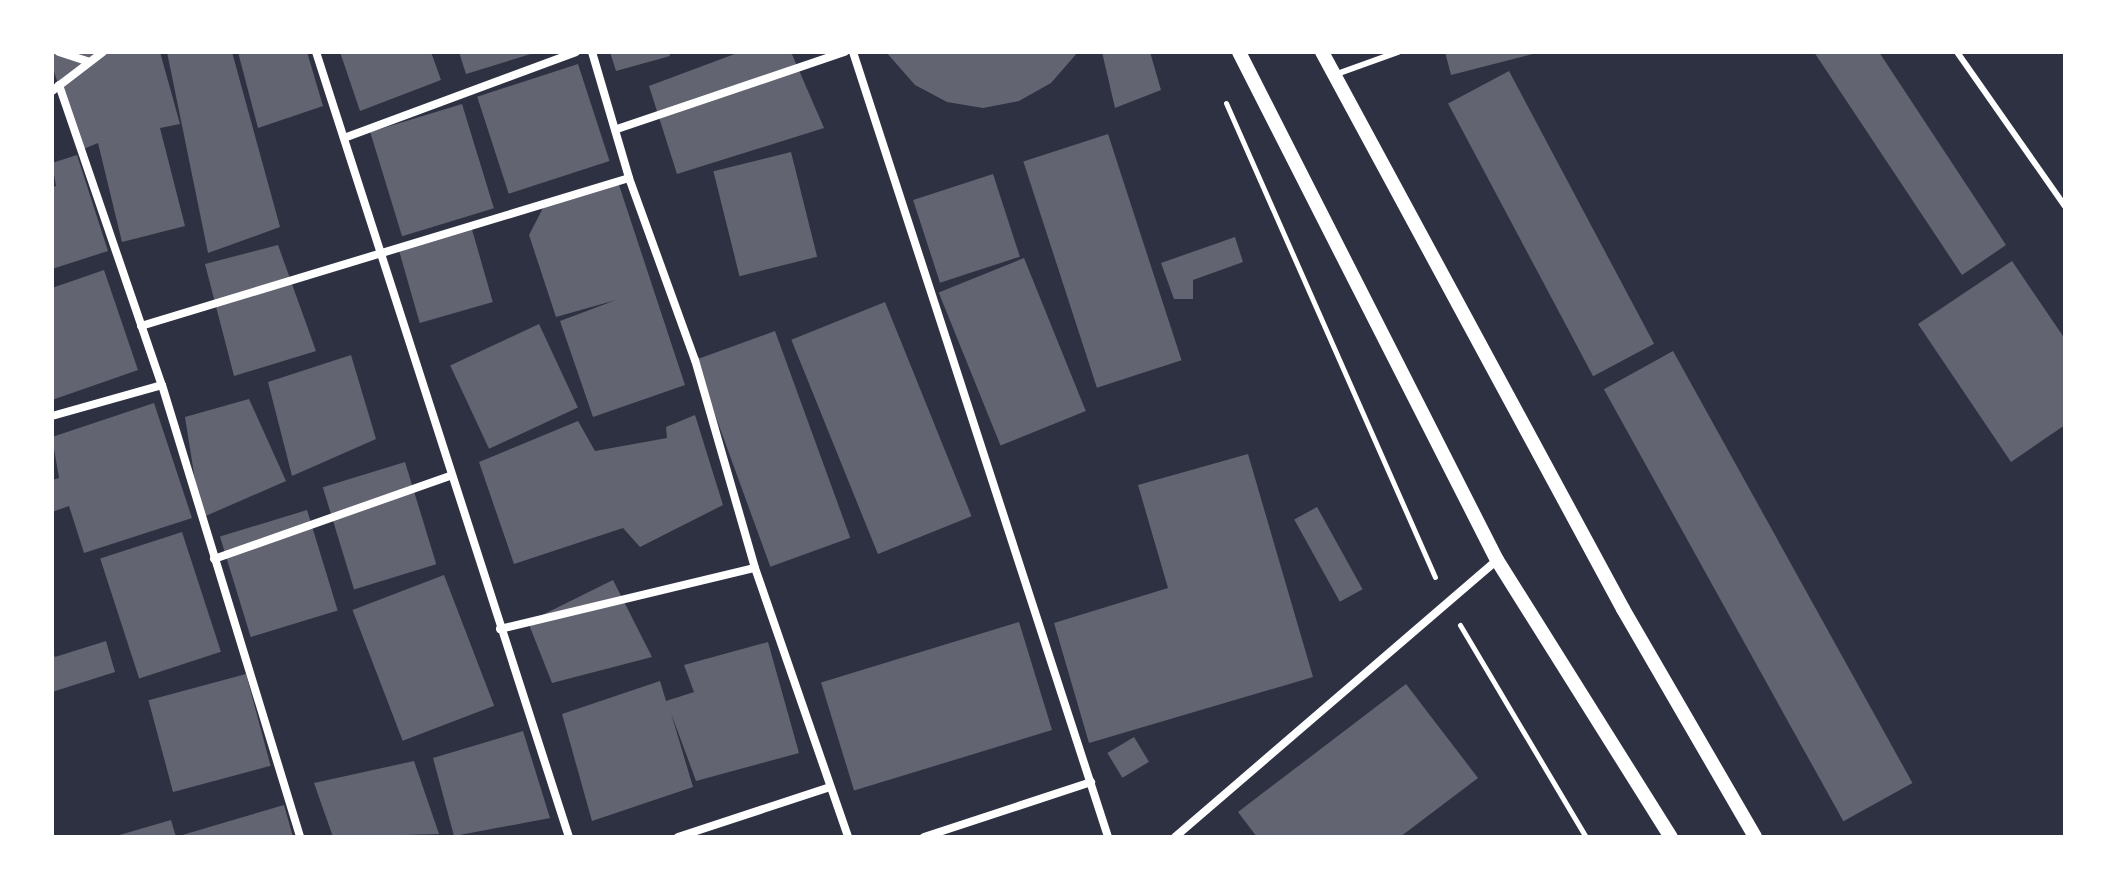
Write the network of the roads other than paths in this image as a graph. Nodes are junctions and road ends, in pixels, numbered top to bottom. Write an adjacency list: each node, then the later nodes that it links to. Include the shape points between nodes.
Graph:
1 (59, 52): 12 (street)
2 (103, 52): 12 (street)
3 (316, 52): 16 (street)
4 (576, 52): 16 (street)
5 (592, 52): 15 (street)
6 (844, 52): 15 (street)
7 (853, 52): 28 (street)
8 (1239, 52): 25 (street)
9 (1322, 52): 13 (street)
10 (1398, 52): 13 (lane)
11 (1957, 52): 18 (lane)
12 (89, 62): 14 (street)
13 (1333, 75): 38 (street, via 1616,595)
14 (55, 88): 20 (street)
15 (617, 129): 17 (street)
16 (344, 138): 19 (street)
17 (629, 178): 19 (street); 26 (street, via 695,360)
18 (2065, 206)
19 (380, 250): 20 (street); 23 (street)
20 (141, 326): 21 (street)
21 (162, 385): 22 (street); 24 (street)
22 (52, 416)
23 (450, 476): 24 (street); 27 (street)
24 (214, 559): 30 (street)
25 (1497, 560): 36 (street); 37 (street)
26 (755, 568): 27 (street); 29 (street)
27 (500, 629): 31 (street)
28 (1091, 782): 34 (street); 35 (street)
29 (827, 788): 32 (street); 33 (street)
30 (300, 837)
31 (569, 837)
32 (678, 837)
33 (848, 837)
34 (924, 837)
35 (1108, 837)
36 (1175, 837)
37 (1671, 837)
38 (1755, 837)

